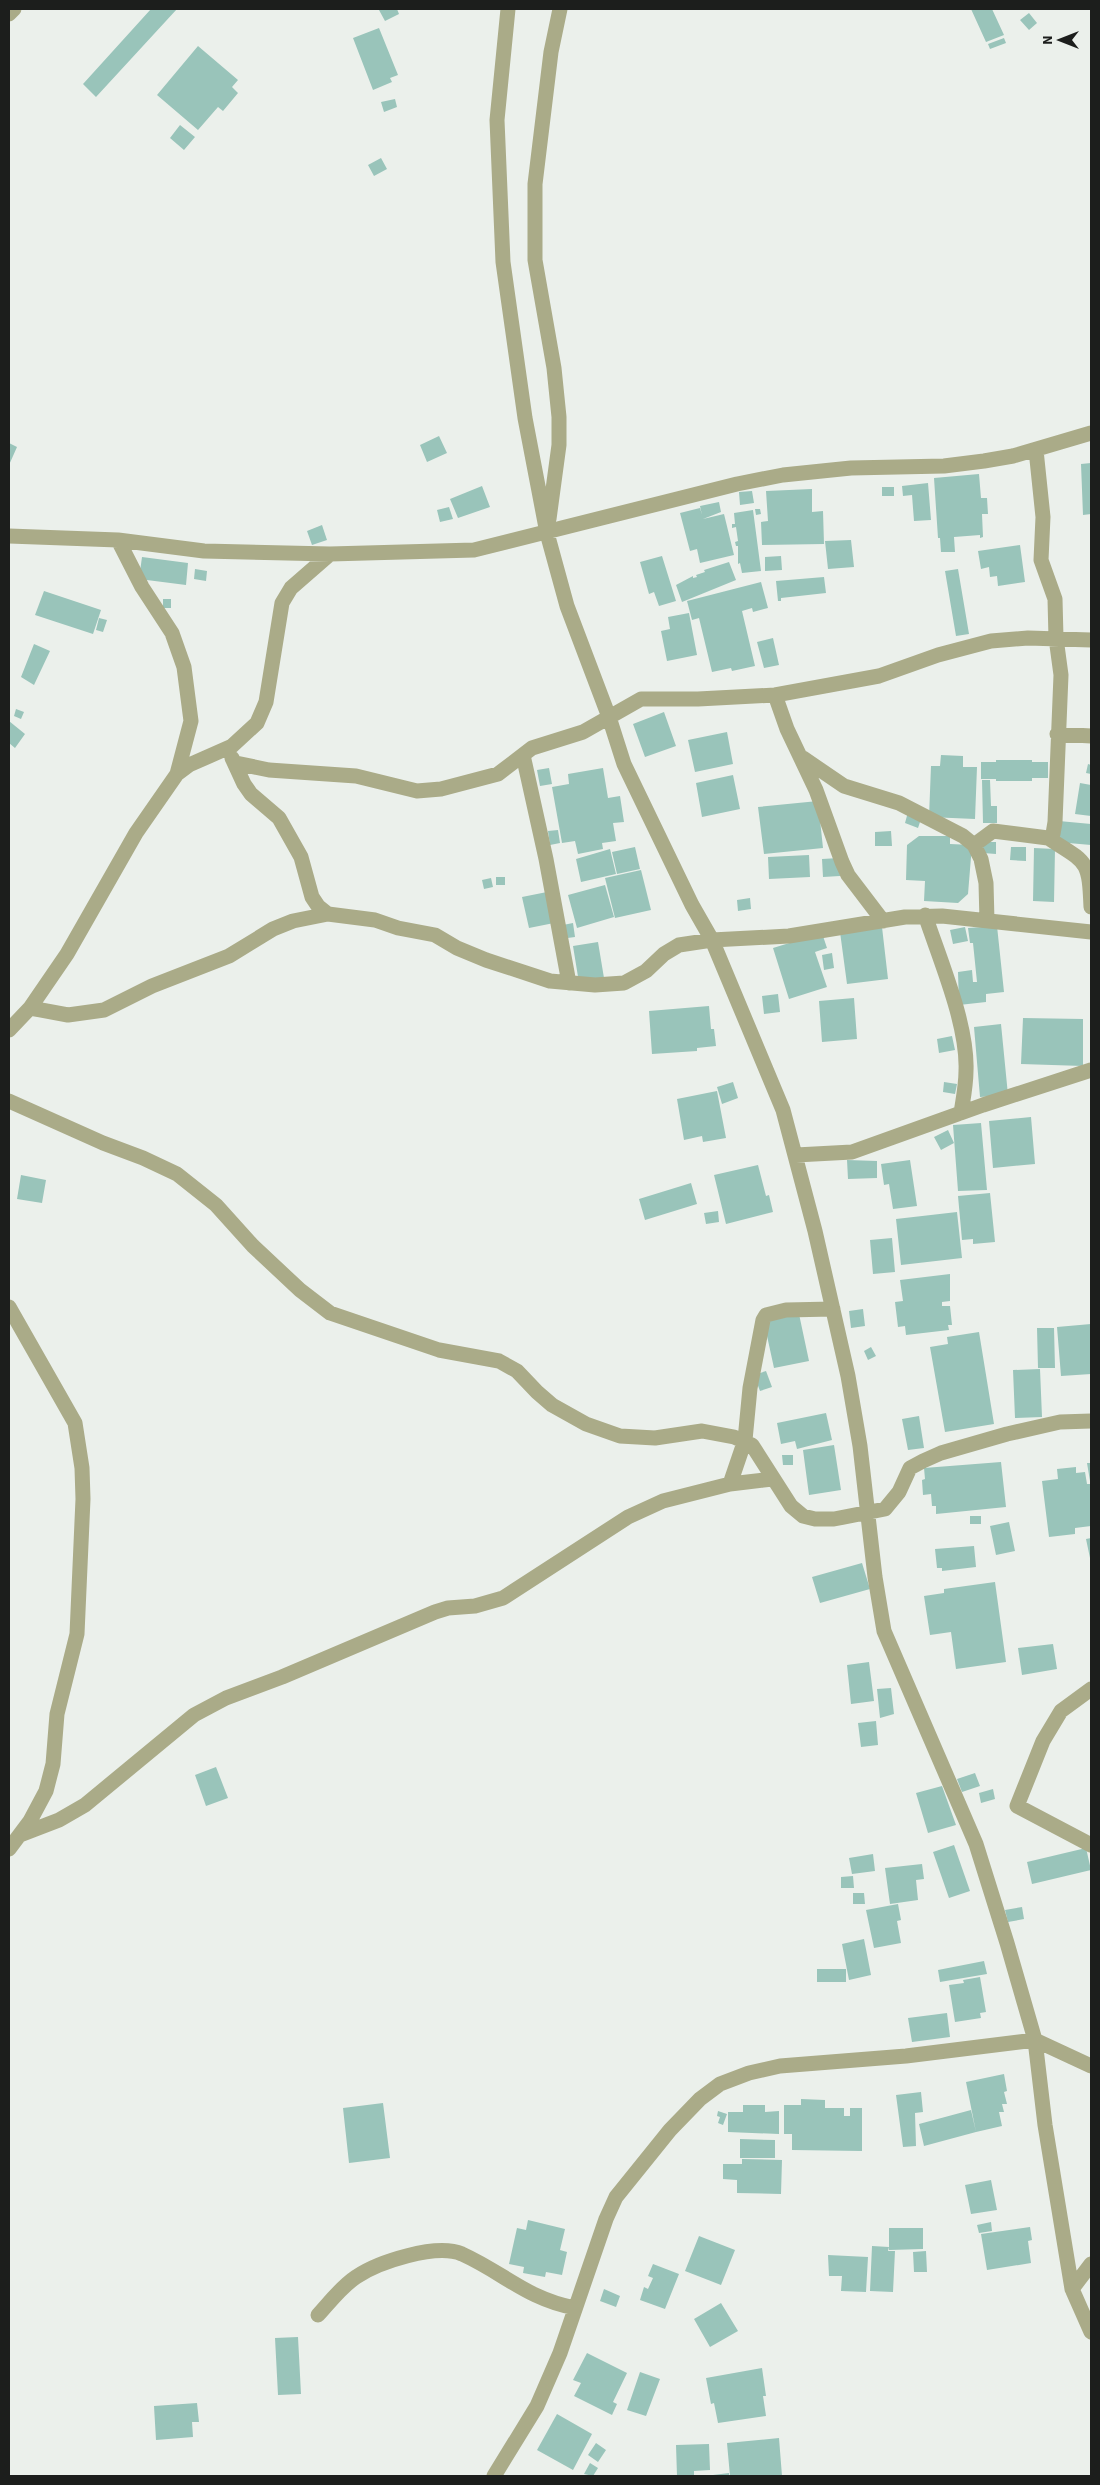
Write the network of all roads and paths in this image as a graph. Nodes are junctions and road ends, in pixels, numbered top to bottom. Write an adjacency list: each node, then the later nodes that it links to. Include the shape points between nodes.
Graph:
1 (14, 9): 4 (street)
2 (508, 9): 7 (street, via 497,120 502,262 525,418)
3 (560, 9): 7 (street, via 551,52 535,184 535,260 554,368 559,445)
4 (9, 14)
5 (1091, 434): 6 (street)
6 (1036, 450): 7 (street, via 944,466 851,468 783,476 737,484); 11 (street, via 1042,517 1041,560 1055,599)
7 (547, 533): 10 (street, via 474,550); 14 (street, via 567,606)
8 (9, 536): 9 (street)
9 (118, 540): 10 (street, via 204,551); 21 (street, via 142,587 172,633 184,667 191,721)
10 (330, 554): 17 (street, via 291,588 282,603 266,702 257,723 243,738)
11 (1056, 638): 12 (street); 13 (street, via 991,641 879,676); 15 (street, via 1061,675)
12 (1091, 640)
13 (775, 695): 14 (street, via 641,698); 19 (street, via 787,729)
14 (609, 717): 18 (street, via 583,732 546,742); 31 (street, via 624,764)
15 (1058, 734): 16 (street); 22 (street, via 1057,797 1053,834)
16 (1091, 736)
17 (222, 751): 20 (street); 21 (street, via 189,765)
18 (523, 755): 20 (street, via 498,774 441,789 417,791 356,776 269,770); 33 (street)
19 (803, 758): 23 (street, via 844,786 899,803); 28 (street, via 848,875)
20 (236, 763): 25 (street, via 251,794 278,818 301,857 312,898)
21 (177, 774): 34 (street, via 136,833 80,933)
22 (1048, 838): 23 (street, via 993,831); 24 (street, via 1080,857 1087,868)
23 (974, 845): 29 (street, via 986,882)
24 (1091, 907)
25 (328, 914): 33 (street, via 375,920 435,936 514,970); 34 (street, via 273,929 207,966 152,986 104,1010 68,1015)
26 (1091, 914): 30 (street)
27 (925, 915): 28 (street); 29 (street); 38 (street, via 963,1039 966,1071)
28 (883, 921): 31 (street, via 789,936)
29 (987, 921): 30 (street)
30 (1091, 932): 32 (street)
31 (712, 940): 33 (street, via 679,945 664,954 646,972 624,983); 39 (street, via 783,1110)
32 (1091, 944)
33 (569, 983)
34 (30, 1008): 35 (street)
35 (9, 1030)
36 (1091, 1070): 38 (street)
37 (9, 1101): 43 (street, via 177,1174 216,1205 253,1246 330,1313 439,1350 499,1360 517,1371 552,1405 586,1424 620,1436 655,1438 702,1432)
38 (961, 1113): 39 (street, via 852,1152)
39 (796, 1156): 41 (street)
40 (9, 1306): 48 (street, via 74,1423 82,1468 83,1499 77,1634 56,1714 53,1764 46,1791)
41 (833, 1309): 43 (street, via 786,1310 766,1315 756,1351); 46 (street, via 860,1446)
42 (1091, 1420): 46 (street, via 1060,1422 941,1453 910,1468 899,1492 885,1509)
43 (744, 1440): 44 (street, via 752,1445); 45 (street)
44 (772, 1479): 45 (street); 46 (street, via 791,1506 803,1516 834,1519)
45 (730, 1484): 48 (street, via 663,1501 628,1517 502,1598 475,1606 441,1610 226,1698 194,1715 85,1805 59,1820)
46 (867, 1512): 51 (street, via 884,1631 976,1844)
47 (1091, 1689): 49 (street, via 1061,1711 1042,1741 1017,1806)
48 (20, 1835): 50 (street)
49 (1091, 1845)
50 (9, 1848)
51 (1035, 2040): 52 (street); 54 (street, via 1045,2125); 55 (street, via 906,2056 780,2066 720,2084 700,2098 670,2130 616,2197)
52 (1091, 2066)
53 (1091, 2264): 54 (street)
54 (1072, 2289): 57 (street)
55 (576, 2308): 56 (street, via 547,2302 461,2254 444,2251 400,2258 356,2277); 58 (street, via 537,2406)
56 (318, 2316)
57 (1091, 2332)
58 (494, 2476)

